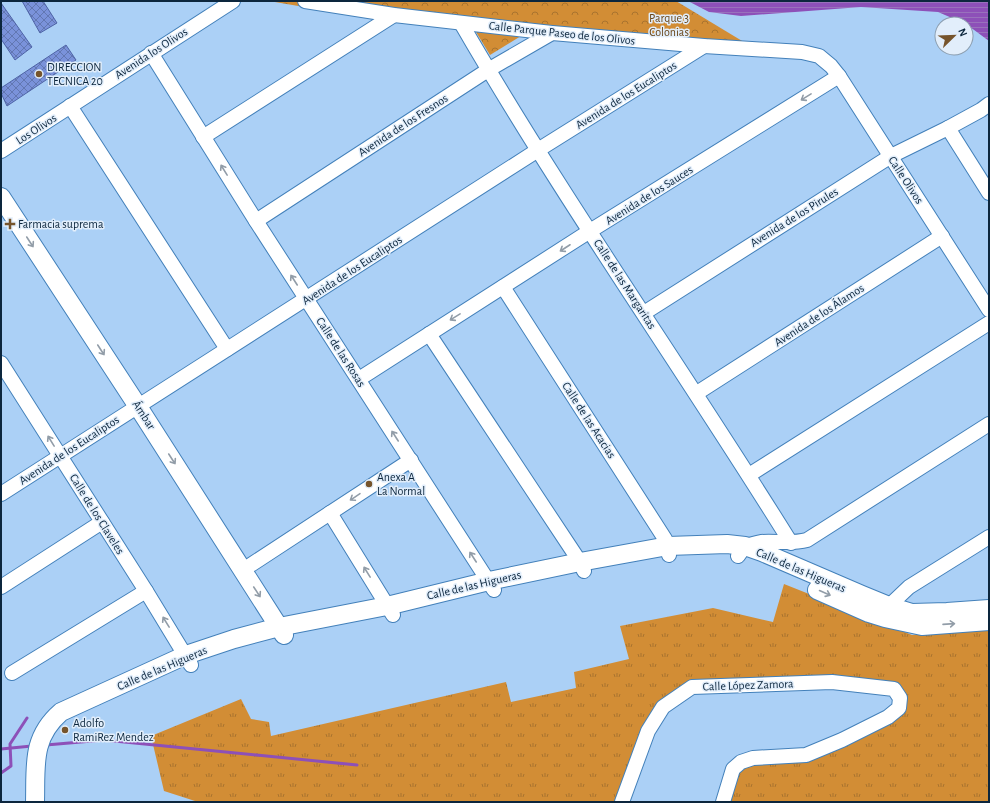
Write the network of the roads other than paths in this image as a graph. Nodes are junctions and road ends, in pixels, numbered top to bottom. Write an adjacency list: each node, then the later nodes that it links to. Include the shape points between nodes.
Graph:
1 (233, 1): 7 (street, Avenida los Olivos)
2 (305, 1): 3 (street, Calle Parque Paseo de los Olivos)
3 (394, 15): 4 (street, Calle Parque Paseo de los Olivos); 14 (street)
4 (461, 23): 5 (street, Calle Parque Paseo de los Olivos); 9 (street, Calle de las Margaritas)
5 (552, 33): 6 (street, Calle Parque Paseo de los Olivos); 9 (street, Avenida de los Fresnos)
6 (704, 46): 8 (street, Calle Parque Paseo de los Olivos, via 802,52); 15 (street, Avenida de los Eucaliptos)
7 (151, 53): 12 (street, Avenida los Olivos); 14 (street, Calle de las Rosas)
8 (819, 56): 10 (street, Calle Olivos)
9 (488, 70): 15 (street, Calle de las Margaritas); 20 (street, Avenida de los Fresnos)
10 (839, 76): 17 (street, Calle Olivos); 21 (street, Avenida de los Sauces, one-way to 21)
11 (989, 104): 13 (street, Avenida de los Pirules)
12 (70, 106): 16 (street, Los Olivos); 29 (street)
13 (948, 128): 17 (street, Avenida de los Pirules); 18 (street)
14 (203, 137): 20 (street, Calle de las Rosas, one-way to 14)
15 (538, 150): 21 (street, Calle de las Margaritas); 24 (street, Avenida de los Eucaliptos)
16 (1, 151)
17 (891, 156): 22 (street, Calle Olivos); 26 (street, Avenida de los Pirules)
18 (987, 184)
19 (1, 197): 33 (main road, Ámbar, one-way to 33)
20 (256, 221): 24 (street, Calle de las Rosas, one-way to 20)
21 (590, 231): 23 (street, Avenida de los Sauces, one-way to 23); 26 (street, Calle de las Margaritas)
22 (942, 236): 25 (street, Calle Olivos); 32 (street, Avenida de los Álamos)
23 (503, 287): 28 (street, Avenida de los Sauces, one-way to 28); 43 (street, Calle de las Acacias, via 665,539)
24 (307, 299): 29 (street, Avenida de los Eucaliptos); 31 (street, Calle de las Rosas)
25 (989, 310)
26 (644, 313): 32 (street, Calle de las Margaritas)
27 (989, 324): 37 (street)
28 (429, 334): 31 (street, Avenida de los Sauces); 45 (street)
29 (226, 350): 33 (street, Avenida de los Eucaliptos)
30 (1, 363): 35 (street, Calle de los Claveles, one-way to 30)
31 (359, 379): 36 (street, Calle de las Rosas, one-way to 31)
32 (697, 393): 37 (street, Calle de las Margaritas)
33 (138, 405): 35 (street, Avenida de los Eucaliptos); 46 (main road, Ámbar, one-way to 46)
34 (989, 424): 42 (street, via 814,536)
35 (60, 456): 38 (street, Avenida de los Eucaliptos); 40 (street, Calle de los Claveles)
36 (411, 460): 39 (street, one-way to 39); 47 (street, Calle de las Rosas, one-way to 36)
37 (749, 475): 42 (street, Calle de las Margaritas)
38 (1, 494)
39 (330, 514): 46 (street); 51 (street, one-way to 39)
40 (102, 522): 48 (street); 49 (street, Calle de los Claveles)
41 (989, 536): 52 (street, via 909,587)
42 (791, 543): 44 (street, via 761,542)
43 (668, 550): 44 (main road, Calle de las Higueras, via 693,553); 45 (main road, Calle de las Higueras)
44 (742, 551): 52 (main road, Calle de las Higueras, via 766,565 869,613)
45 (582, 566): 47 (main road, Calle de las Higueras)
46 (243, 570): 54 (main road, Ámbar, one-way to 54)
47 (492, 586): 51 (main road, Calle de las Higueras)
48 (1, 587)
49 (146, 591): 55 (street, Calle de los Claveles, one-way to 49); 56 (street)
50 (989, 608): 52 (main road, Calle de las Higueras, via 929,613)
51 (390, 610): 54 (main road, Calle de las Higueras)
52 (887, 612): 53 (main road, Calle de las Higueras, one-way to 53, via 922,626)
53 (989, 621)
54 (282, 631): 55 (main road, Calle de las Higueras)
55 (189, 660): 57 (main road, Calle de las Higueras, via 61,712 50,721 37,748); 58 (main road, Calle de las Higueras, via 78,717 55,733 48,743 46,756)
56 (12, 673)
57 (35, 802)
58 (46, 802)
59 (622, 802): 60 (street, Calle López Zamora, via 648,731 663,707 692,687 832,682 894,689 900,698 900,708 888,717 806,755 753,758 741,762 733,769)
60 (723, 802)

